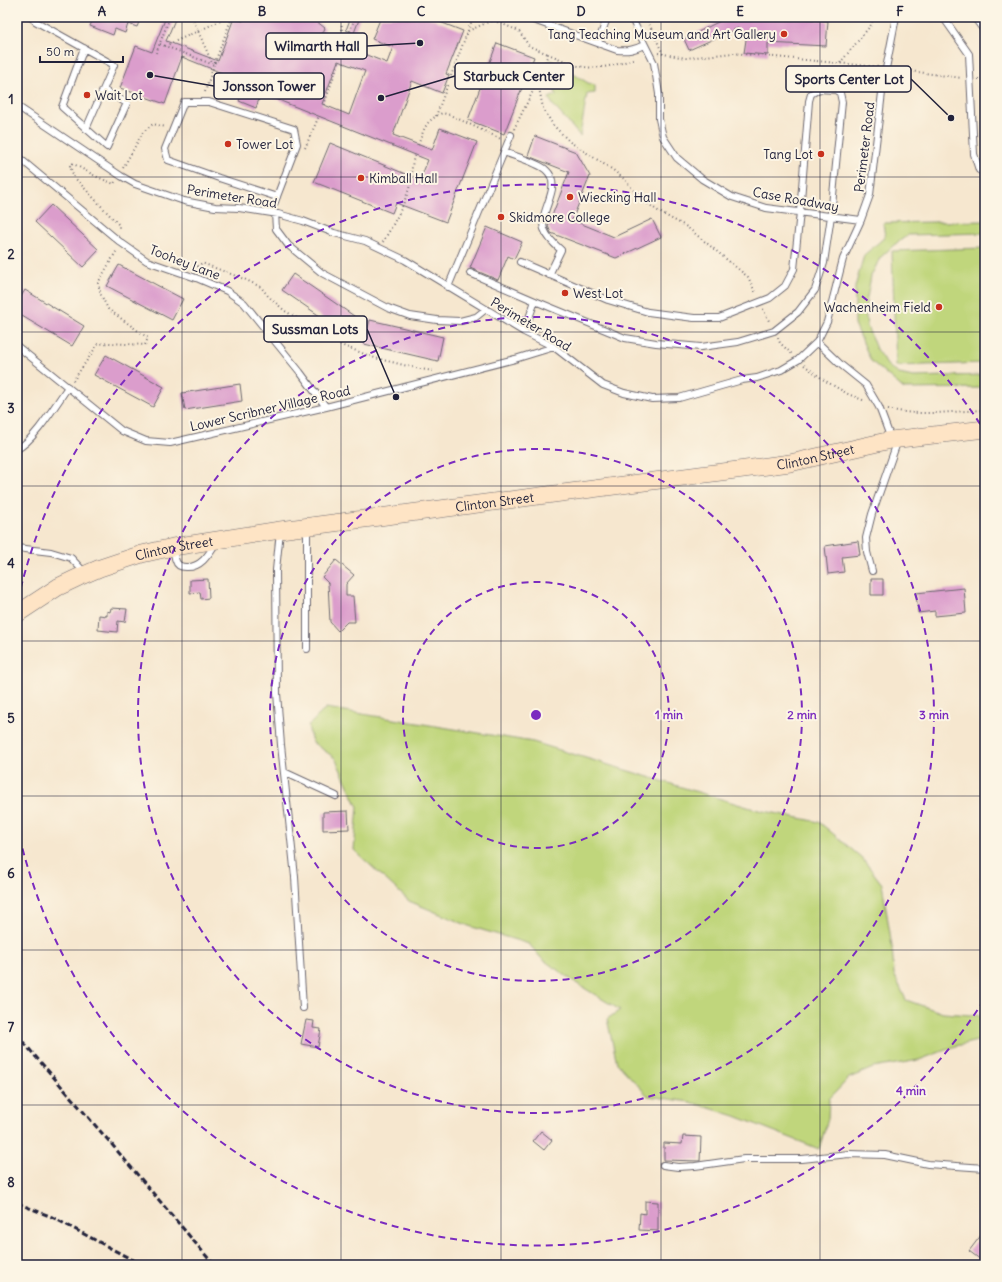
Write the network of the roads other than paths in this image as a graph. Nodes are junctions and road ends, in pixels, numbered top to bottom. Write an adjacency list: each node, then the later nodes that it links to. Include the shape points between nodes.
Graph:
1 (31, 17): 11 (lane)
2 (525, 17): 9 (lane)
3 (606, 17): 9 (lane)
4 (631, 17): 10 (lane, Case Roadway)
5 (896, 17): 23 (lane, Perimeter Road, via 883,84 870,195)
6 (943, 17): 18 (lane, via 970,54 974,154 979,170)
7 (974, 17): 8 (lane)
8 (985, 32)
9 (598, 43): 10 (lane, via 627,51)
10 (644, 45): 20 (lane, Case Roadway, via 654,63 663,137 677,158 702,179 732,197 766,208)
11 (84, 48): 12 (lane, via 114,64); 14 (lane, via 62,107)
12 (103, 90): 14 (lane); 14 (lane, via 127,103 107,147)
13 (17, 106): 21 (lane, Perimeter Road, via 135,184 184,201)
14 (86, 129)
15 (511, 135): 16 (lane)
16 (504, 152): 26 (lane, via 546,170 552,178 543,228 561,250); 27 (lane)
17 (17, 156): 35 (lane, Toohey Lane, via 147,262 227,291 244,302)
18 (985, 174)
19 (277, 197): 19 (lane, via 297,144 294,130 209,102 184,102 165,149 168,160); 21 (lane)
20 (800, 212): 22 (lane, Case Roadway); 22 (lane, via 811,94 819,89 836,90 840,93 842,102); 26 (lane, via 794,269 785,286 770,298 719,318 694,318 648,312 615,302)
21 (273, 213): 27 (lane, Perimeter Road, via 365,241 405,260); 29 (lane, via 276,229 288,245 328,277 388,308 410,316 460,321 476,317)
22 (830, 216): 23 (lane, Case Roadway); 28 (lane, via 824,263 815,290 798,312 774,331 738,342 701,347 625,338)
23 (861, 220): 31 (lane, Perimeter Road, via 844,259 827,322)
24 (520, 262): 26 (lane)
25 (470, 273): 28 (lane)
26 (549, 275)
27 (448, 286): 29 (lane, Perimeter Road)
28 (535, 300): 30 (lane)
29 (486, 309): 30 (lane, Perimeter Road)
30 (524, 332): 33 (lane, Perimeter Road)
31 (817, 342): 33 (lane, Perimeter Road, via 798,360 781,370 679,398 652,399 603,385); 37 (lane, via 866,386)
32 (17, 346): 34 (lane, Lower Scribner Village Road)
33 (554, 347): 35 (lane, Lower Scribner Village Road)
34 (68, 387): 35 (lane, Lower Scribner Village Road, via 122,431 146,441 170,443); 38 (lane, via 24,446)
35 (326, 407)
36 (985, 429): 37 (street, Clinton Street)
37 (895, 440): 39 (street, Clinton Street, via 790,463); 44 (lane, via 866,538)
38 (17, 449)
39 (306, 526): 40 (street, Clinton Street); 47 (lane)
40 (280, 530): 41 (street, Clinton Street); 48 (lane, via 276,570 277,678)
41 (218, 539): 42 (street, Clinton Street); 42 (lane, via 199,564 191,567 181,567 176,562)
42 (173, 547): 45 (street, Clinton Street, via 142,554)
43 (17, 548): 45 (lane, via 51,552 71,558)
44 (872, 571)
45 (86, 574): 46 (street, Clinton Street, via 58,587)
46 (17, 614)
47 (307, 649)
48 (284, 772): 49 (lane); 50 (lane)
49 (336, 796)
50 (303, 1008)
51 (663, 1165): 52 (lane, via 695,1166 744,1159 802,1159 849,1154 885,1155 928,1164)
52 (985, 1168)

